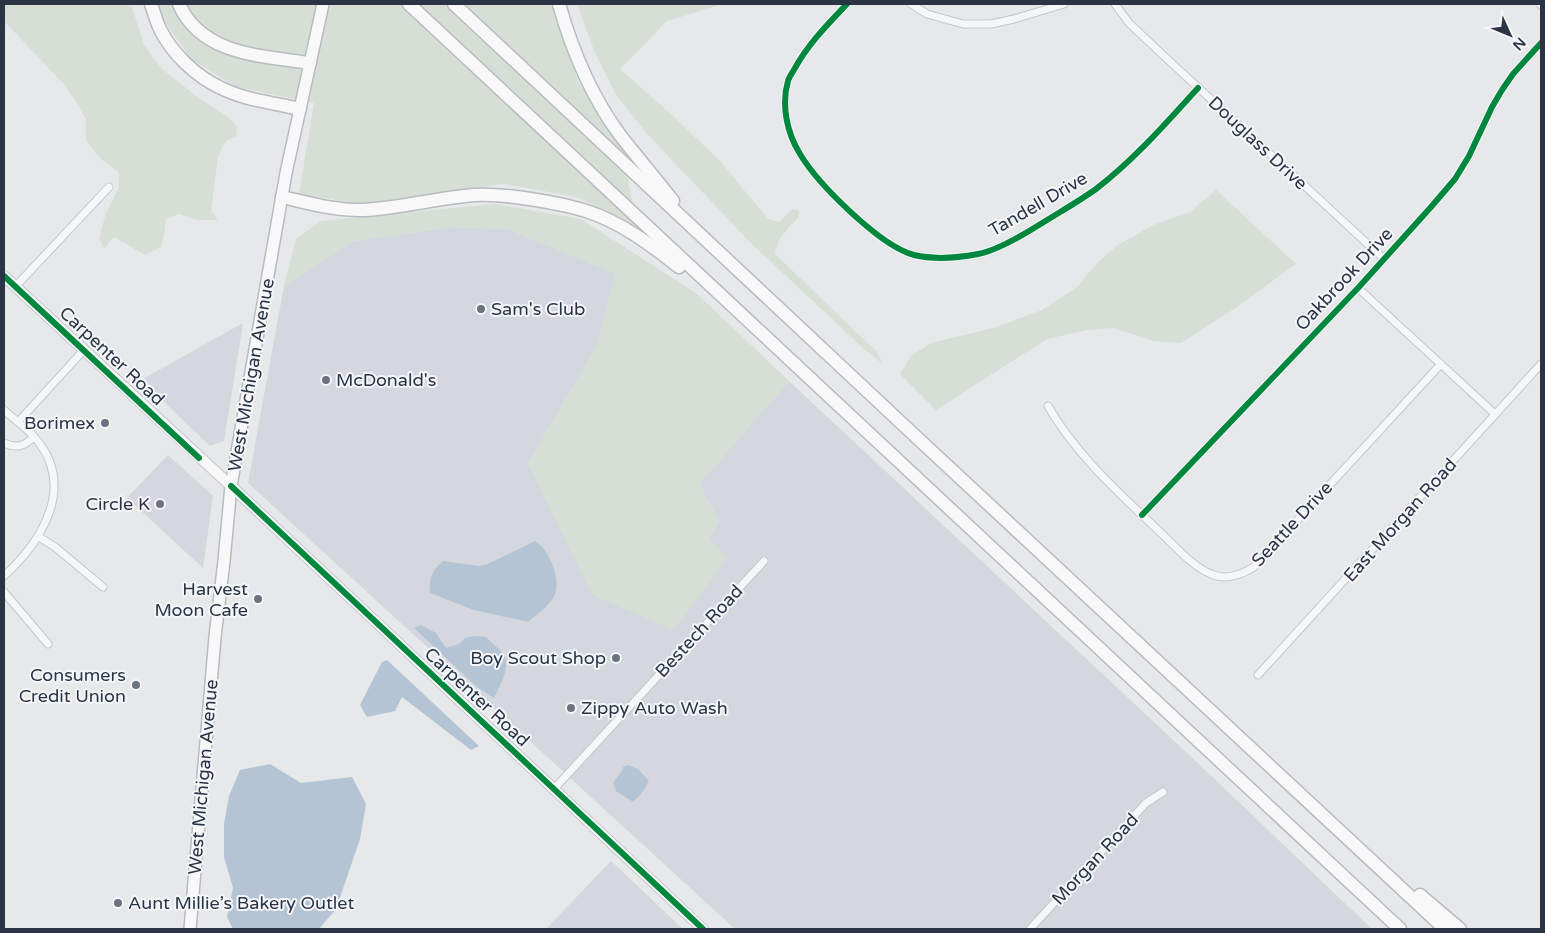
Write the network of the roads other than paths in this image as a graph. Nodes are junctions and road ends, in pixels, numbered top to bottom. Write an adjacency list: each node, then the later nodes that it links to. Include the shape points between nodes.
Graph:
1 (151, 4): 14 (highway, via 160,30 172,48 202,76 221,88 246,97)
2 (179, 4): 12 (highway, via 195,29 212,42 265,57)
3 (323, 4): 12 (highway, West Michigan Avenue)
4 (409, 4): 22 (highway)
5 (454, 4): 17 (highway)
6 (559, 4): 17 (highway, via 574,52 594,95)
7 (848, 4): 13 (street, Tandell Drive, via 817,36 788,80 785,104 789,129 800,154 822,183 883,240 913,255 941,259 980,254 1016,238 1096,189 1144,147)
8 (911, 4): 9 (street, via 928,14 963,24 990,24)
9 (1064, 4)
10 (1115, 4): 13 (street, Douglass Drive, via 1129,23)
11 (1541, 43): 18 (street, Oakbrook Drive, via 1502,90 1455,179)
12 (310, 64): 14 (highway, West Michigan Avenue)
13 (1198, 88): 18 (street, Douglass Drive)
14 (300, 108): 16 (highway, West Michigan Avenue)
15 (109, 187): 20 (street)
16 (282, 197): 22 (highway, via 331,208 364,210 474,195 506,195 559,203 587,211 636,235); 32 (highway, West Michigan Avenue)
17 (697, 233): 43 (highway)
18 (1384, 259): 21 (street, Oakbrook Drive)
19 (4, 276): 20 (main road, Carpenter Road)
20 (15, 287): 23 (main road, Carpenter Road)
21 (1358, 288): 24 (street); 33 (street, Oakbrook Drive)
22 (741, 315): 47 (highway)
23 (83, 351): 29 (street); 32 (main road, Carpenter Road)
24 (1441, 364): 28 (street); 33 (street, Seattle Drive, via 1245,573 1234,577 1210,574 1191,561)
25 (1541, 364): 28 (street, East Morgan Road)
26 (1048, 406): 33 (street, Seattle Drive, via 1092,466)
27 (4, 410): 29 (street)
28 (1495, 414): 40 (street, East Morgan Road)
29 (18, 422): 30 (street)
30 (34, 437): 31 (street, via 19,447); 34 (street, via 50,460 54,476 54,497)
31 (4, 443)
32 (231, 486): 41 (main road, Carpenter Road); 44 (highway, West Michigan Avenue)
33 (1142, 515)
34 (38, 537): 36 (street); 37 (street)
35 (764, 561): 41 (street, Bestech Road)
36 (4, 576)
37 (103, 587)
38 (4, 592): 39 (street)
39 (48, 644)
40 (1258, 675)
41 (553, 790): 45 (main road, Carpenter Road)
42 (1163, 792): 46 (street, Morgan Road, via 1146,803)
43 (1358, 848): 48 (highway); 49 (highway, via 1394,873)
44 (190, 929)
45 (703, 929)
46 (1030, 929)
47 (1400, 929)
48 (1445, 929)
49 (1460, 929)

